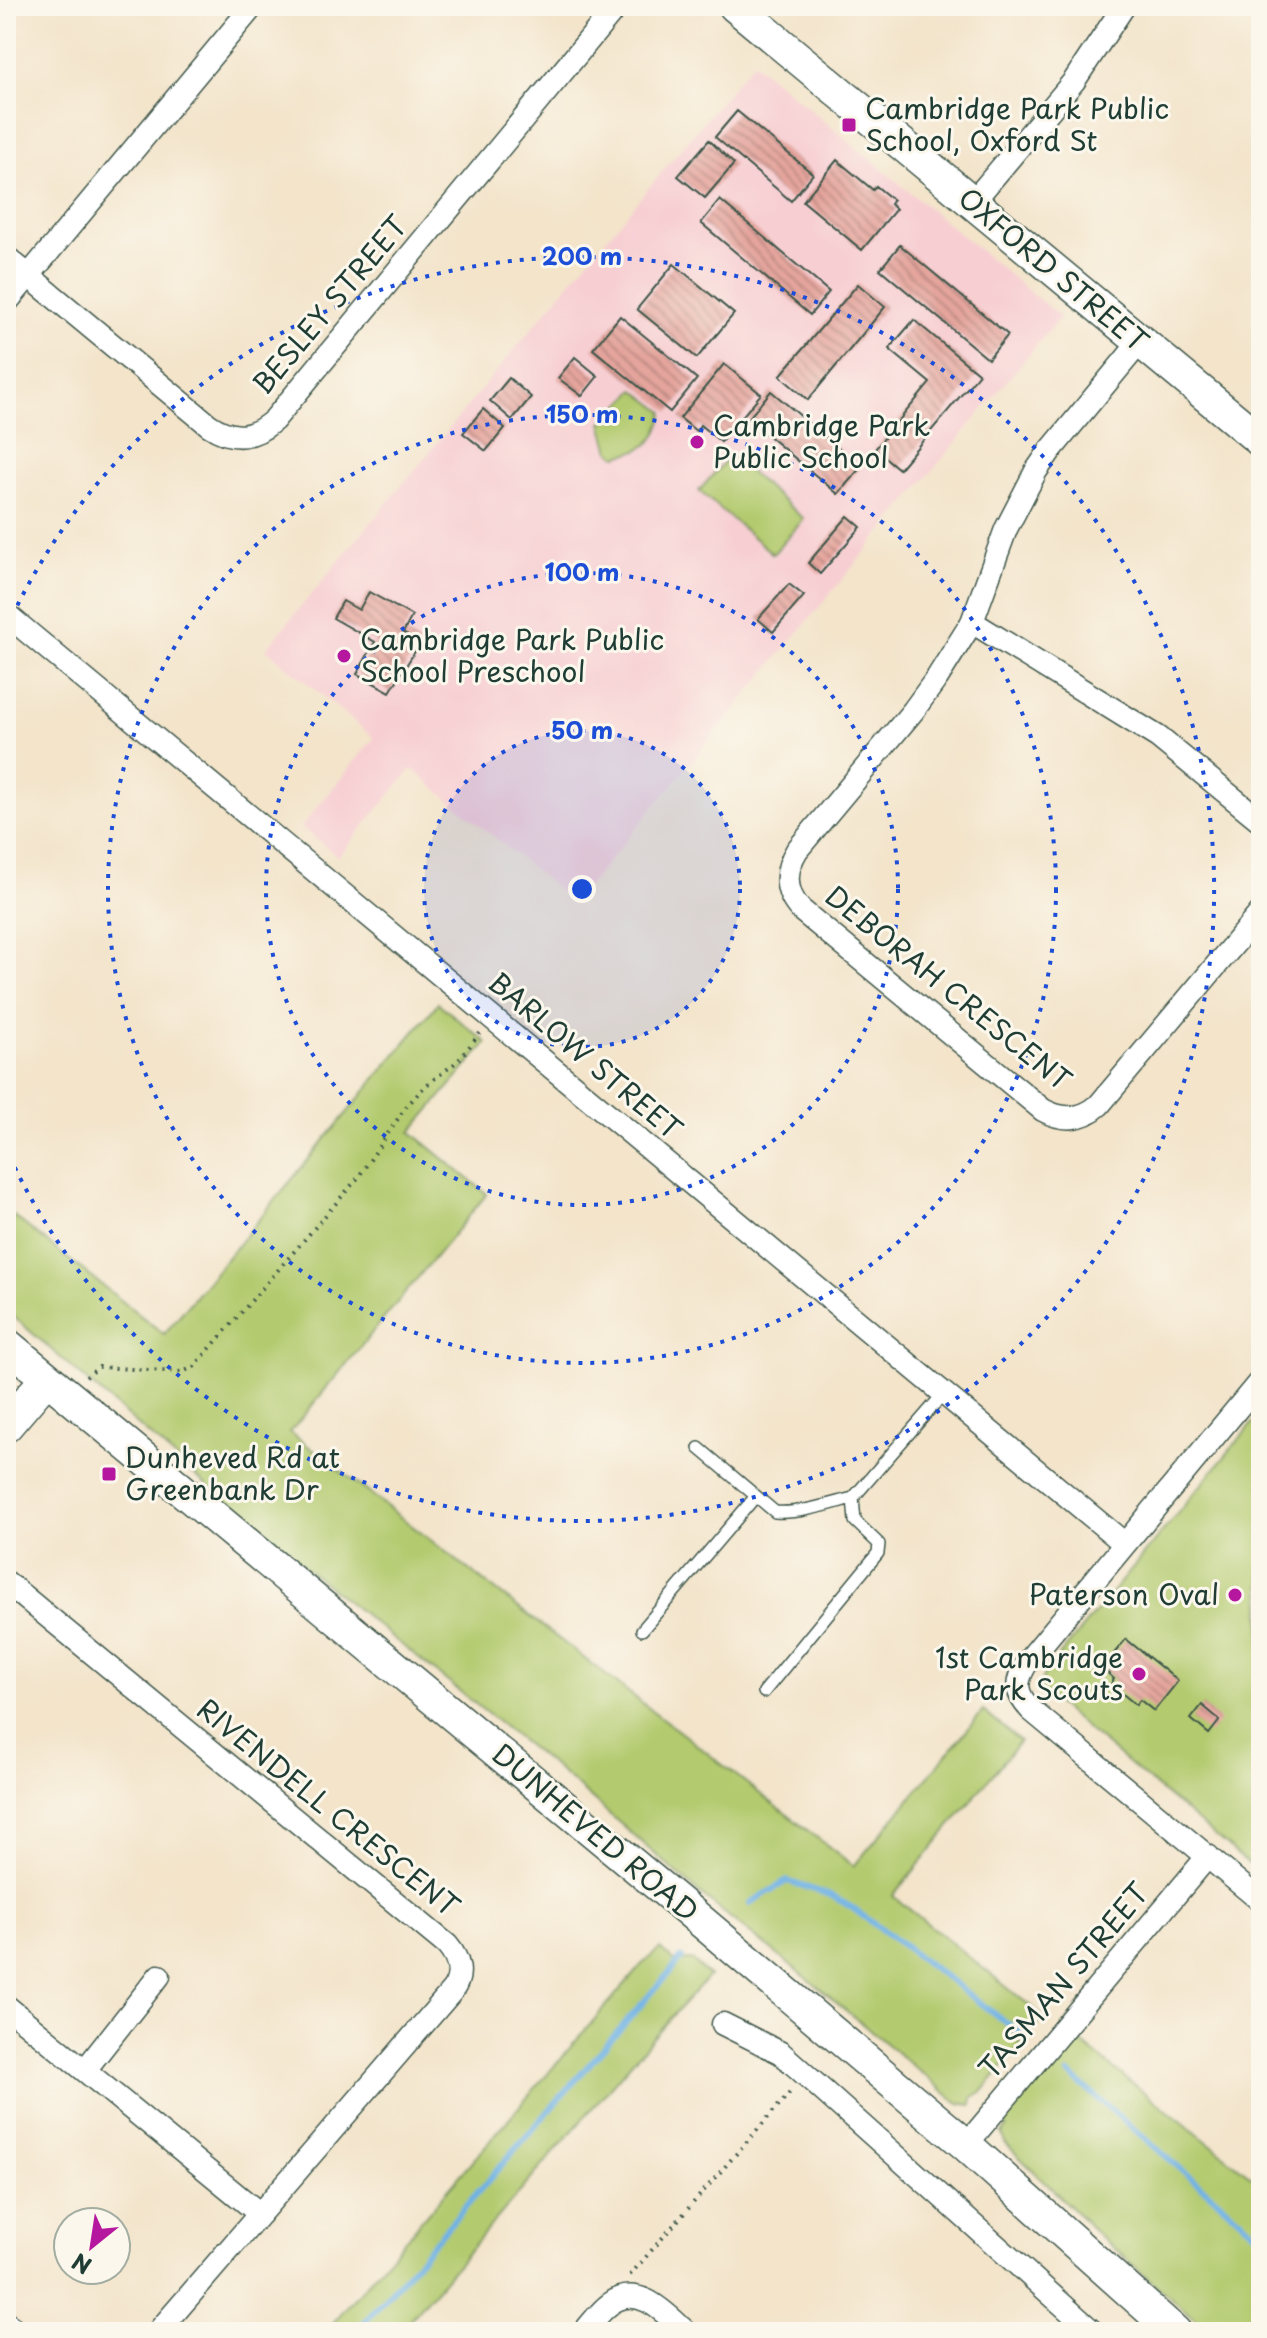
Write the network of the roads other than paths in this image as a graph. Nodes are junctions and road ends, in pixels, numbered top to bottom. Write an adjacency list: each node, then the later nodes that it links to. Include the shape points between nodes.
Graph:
1 (253, 6): 7 (street)
2 (617, 6): 7 (street, BESLEY STREET, via 285,408 254,435 230,436 209,425)
3 (735, 6): 5 (main road, OXFORD STREET)
4 (1124, 6): 5 (street, via 1074,81)
5 (972, 203): 9 (main road, OXFORD STREET)
6 (6, 257): 7 (street, BESLEY STREET)
7 (29, 276): 8 (street)
8 (6, 303)
9 (1140, 342): 10 (main road, OXFORD STREET); 12 (street, DEBORAH CRESCENT, via 1050,451 1025,490)
10 (1259, 437)
11 (6, 614): 18 (street, BARLOW STREET)
12 (972, 622): 13 (street, via 1158,737); 14 (street, DEBORAH CRESCENT, via 913,711 793,856 788,888 801,910 1043,1110 1065,1118 1087,1114 1099,1105)
13 (1261, 821)
14 (1261, 912)
15 (6, 1344): 16 (main road, DUNHEVED ROAD)
16 (47, 1378): 19 (main road); 33 (main road, DUNHEVED ROAD)
17 (1261, 1380): 23 (street)
18 (944, 1393): 22 (lane); 23 (street, BARLOW STREET)
19 (6, 1426)
20 (699, 1448): 21 (lane)
21 (756, 1496): 22 (lane, via 781,1512); 25 (lane)
22 (853, 1498): 26 (lane, via 855,1521 879,1544 878,1553)
23 (1125, 1544): 27 (street, via 1022,1669 1019,1694 1031,1710)
24 (6, 1582): 34 (street, RIVENDELL CRESCENT, via 447,1945 458,1961 455,1988)
25 (642, 1630)
26 (764, 1692)
27 (1208, 1856): 28 (street); 33 (street, TASMAN STREET)
28 (1261, 1901)
29 (159, 1976): 32 (street)
30 (6, 2006): 32 (street)
31 (723, 2024): 40 (street, via 781,2053)
32 (85, 2070): 34 (street)
33 (966, 2145): 41 (main road, DUNHEVED ROAD)
34 (260, 2214): 37 (street, RIVENDELL CRESCENT)
35 (6, 2323): 36 (street)
36 (18, 2332)
37 (158, 2332)
38 (584, 2332): 39 (street, via 613,2301 634,2296)
39 (686, 2332)
40 (1093, 2332)
41 (1175, 2332)

